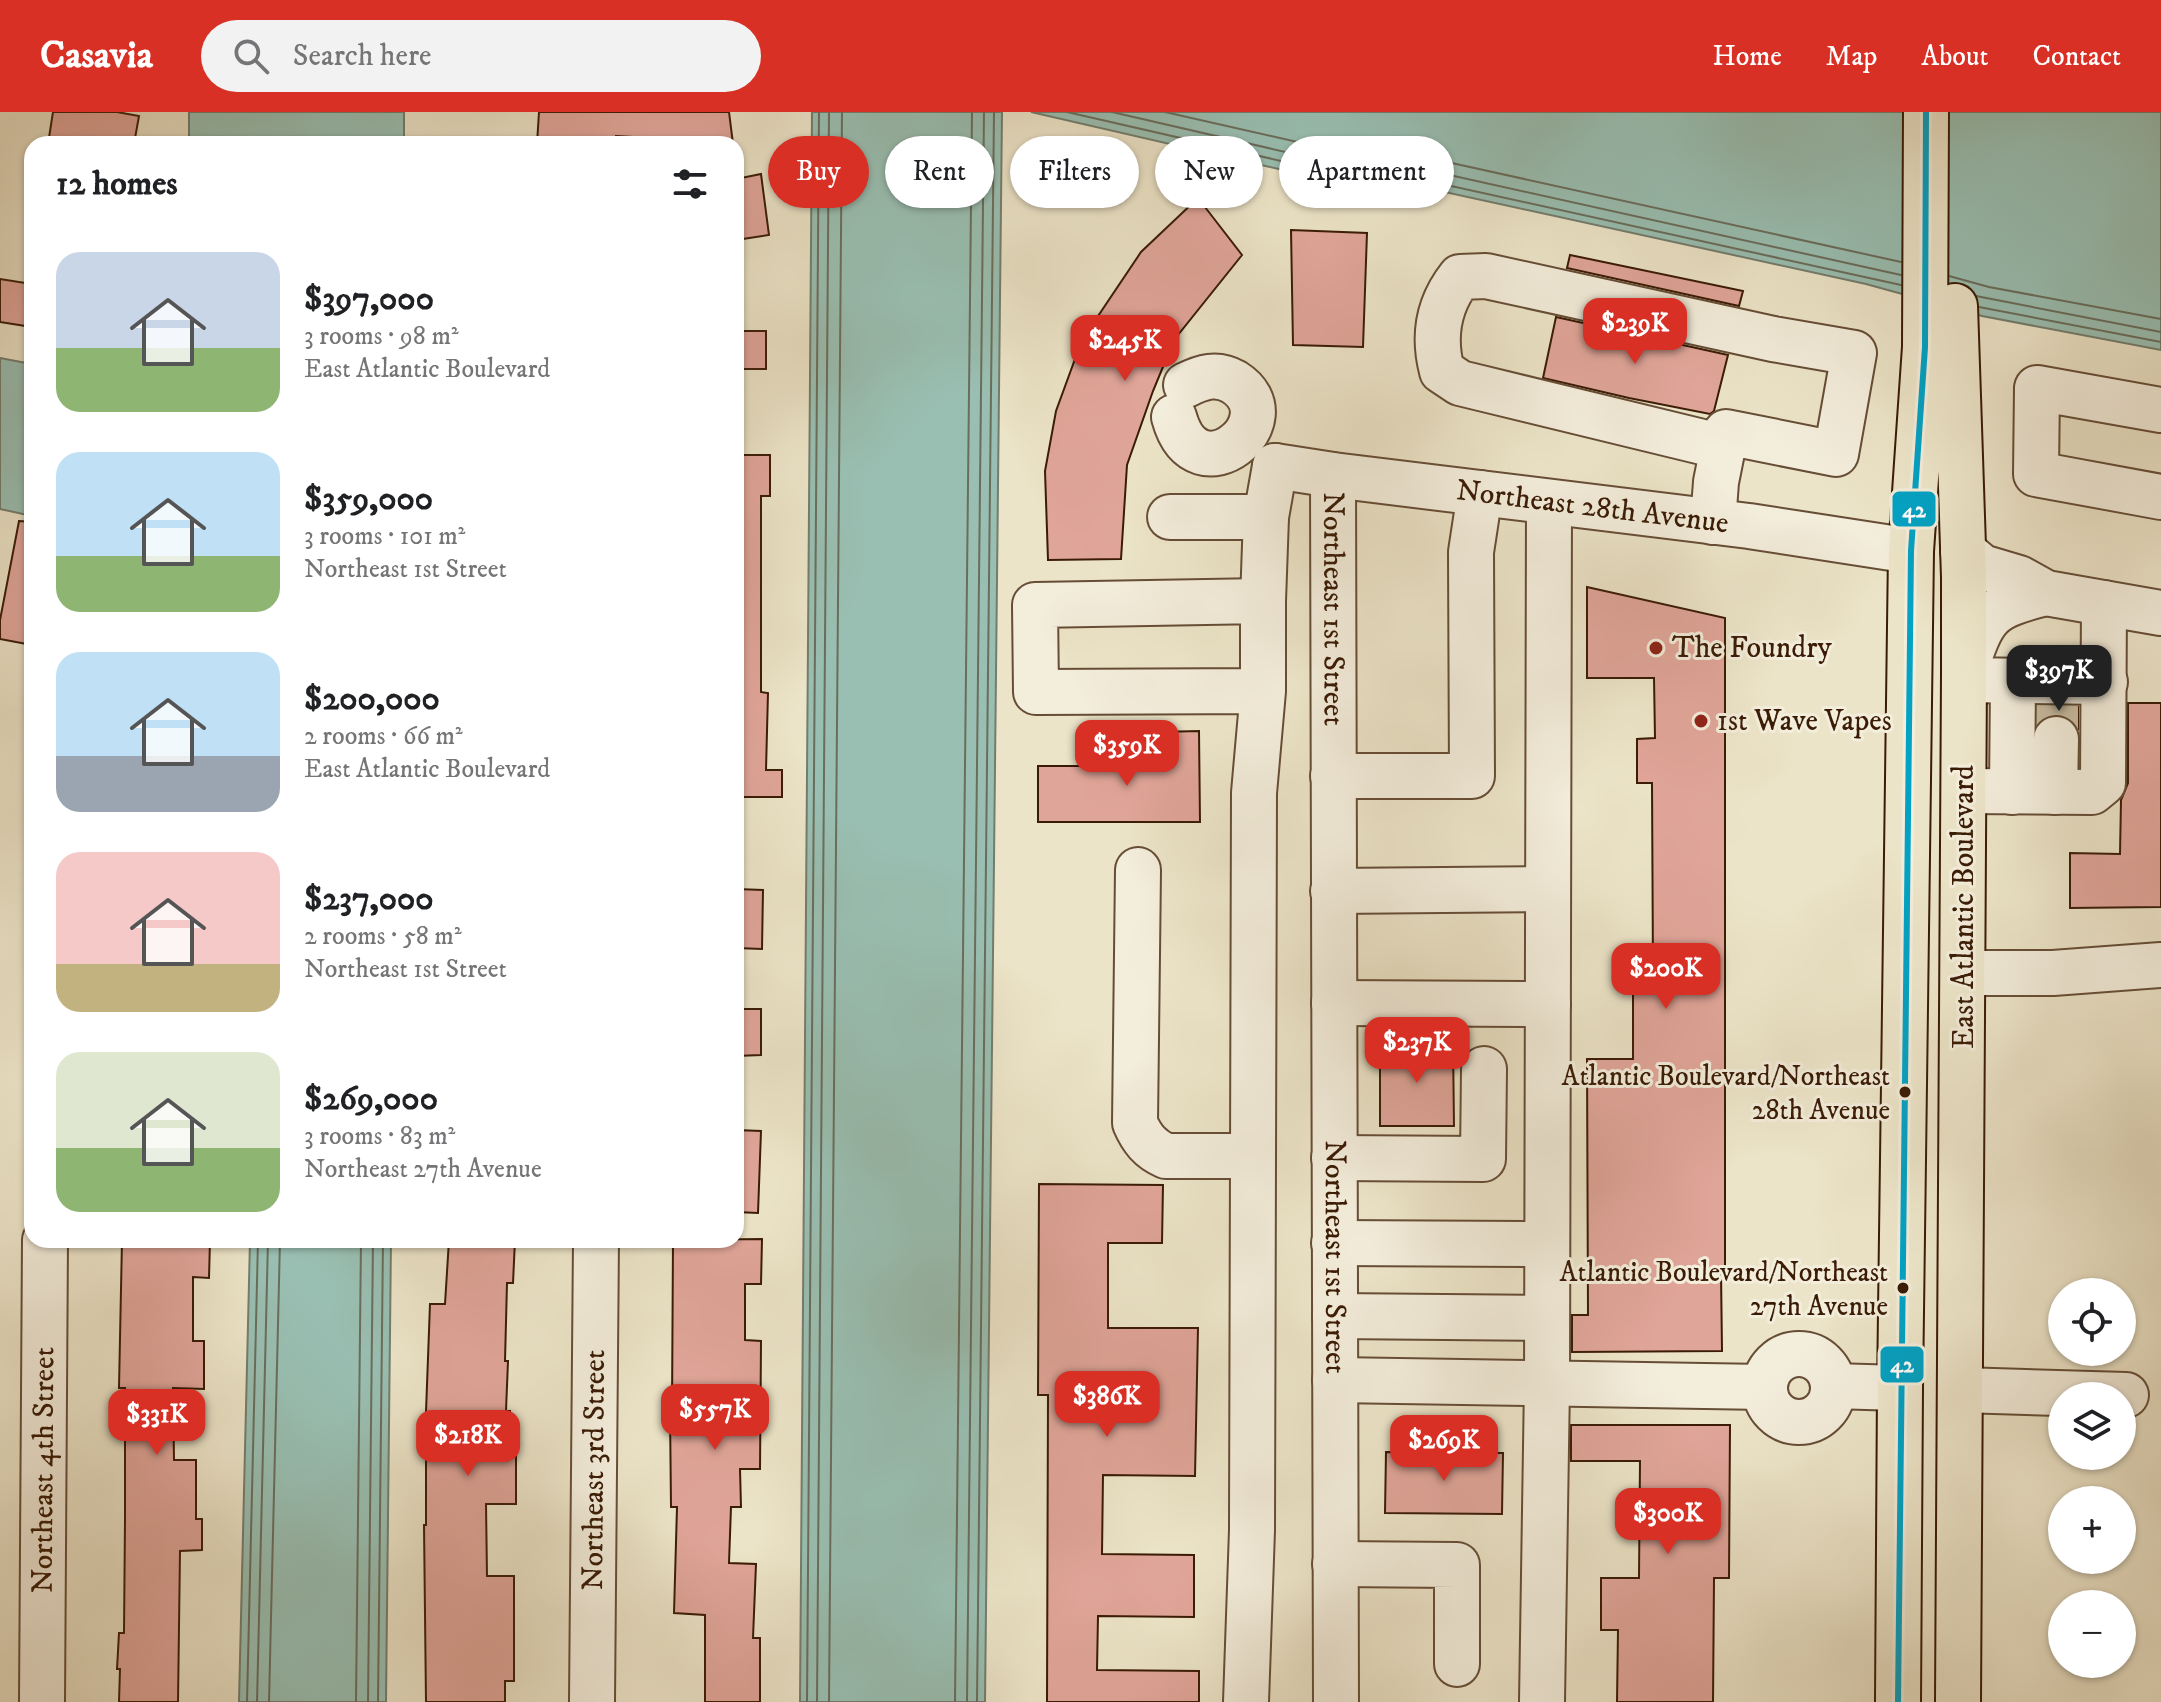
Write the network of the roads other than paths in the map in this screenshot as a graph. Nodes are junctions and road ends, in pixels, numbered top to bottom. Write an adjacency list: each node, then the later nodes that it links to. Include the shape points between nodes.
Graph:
1 (1926, 112): 3 (main road, East Atlantic Boulevard)
2 (1956, 112): 3 (main road, East Atlantic Boulevard)
3 (1940, 348): 15 (main road, East Atlantic Boulevard); 16 (main road, East Atlantic Boulevard)
4 (2161, 410): 10 (street, via 2037,388 2036,474)
5 (1247, 433): 5 (street, via 1232,449 1219,453 1193,448 1184,440 1180,401 1204,377 1239,385 1251,407); 7 (street)
6 (1723, 447): 6 (street, via 1726,432 1836,454 1854,353 1486,276 1460,277 1446,294 1436,351 1442,371 1460,383); 14 (street)
7 (1275, 466): 8 (street, Northeast 28th Avenue); 13 (street)
8 (1333, 475): 9 (street, Northeast 28th Avenue); 26 (street, Northeast 1st Street)
9 (1480, 493): 11 (street, Northeast 28th Avenue); 26 (street, via 1471,552 1472,776)
10 (2161, 497)
11 (1549, 502): 14 (street, Northeast 28th Avenue); 31 (street)
12 (1170, 517): 13 (street)
13 (1266, 517): 18 (street)
14 (1713, 522): 15 (street, Northeast 28th Avenue)
15 (1911, 551): 21 (main road, via 1930,582); 44 (main road, East Atlantic Boulevard)
16 (1963, 551): 17 (street, via 1982,567); 21 (main road, East Atlantic Boulevard)
17 (2046, 593): 19 (street); 21 (street, via 2007,604 1981,626)
18 (1263, 601): 24 (street); 24 (street, via 1035,605 1036,692)
19 (2104, 603): 20 (street); 23 (street)
20 (2161, 613)
21 (1964, 676): 22 (street); 27 (main road, East Atlantic Boulevard)
22 (2013, 681): 25 (street); 28 (street)
23 (2105, 682): 25 (street); 29 (street, via 2103,783 2092,792)
24 (1263, 691): 38 (street, via 1254,793)
25 (2056, 708): 29 (street)
26 (1333, 776): 32 (street, Northeast 1st Street)
27 (1964, 791): 28 (street); 34 (main road, East Atlantic Boulevard)
28 (2012, 792): 29 (street)
29 (2055, 792)
30 (1138, 870): 38 (street, via 1135,1123 1140,1136 1166,1156)
31 (1548, 889): 32 (street); 36 (street)
32 (1333, 891): 35 (street, Northeast 1st Street)
33 (2161, 965): 34 (street)
34 (1964, 973): 50 (main road, East Atlantic Boulevard)
35 (1334, 1003): 36 (street); 39 (street, Northeast 1st Street)
36 (1548, 1004): 41 (street)
37 (1484, 1069): 39 (street, via 1483,1159)
38 (1253, 1156): 57 (street)
39 (1334, 1158): 40 (street, Northeast 1st Street)
40 (1334, 1243): 41 (street); 45 (street, Northeast 1st Street)
41 (1547, 1244): 46 (street)
42 (45, 1248): 55 (street, Northeast 4th Street)
43 (596, 1248): 56 (street, Northeast 3rd Street)
44 (1902, 1258): 49 (main road, East Atlantic Boulevard); 50 (main road, via 1927,1340)
45 (1335, 1316): 46 (street); 47 (street, Northeast 1st Street)
46 (1547, 1318): 48 (street)
47 (1335, 1380): 48 (street); 53 (street, Northeast 1st Street)
48 (1547, 1384): 49 (street, via 1765,1387 1775,1364 1799,1354 1823,1364 1833,1386); 59 (street)
49 (1900, 1388): 52 (main road, via 1925,1422); 60 (main road, East Atlantic Boulevard)
50 (1961, 1390): 51 (street); 52 (main road, East Atlantic Boulevard)
51 (2048, 1393)
52 (1960, 1516): 61 (main road, East Atlantic Boulevard)
53 (1335, 1564): 54 (street, via 1457,1565); 58 (street, Northeast 1st Street)
54 (1457, 1664)
55 (42, 1702)
56 (592, 1702)
57 (1246, 1702)
58 (1336, 1702)
59 (1542, 1702)
60 (1898, 1702)
61 (1958, 1702)

